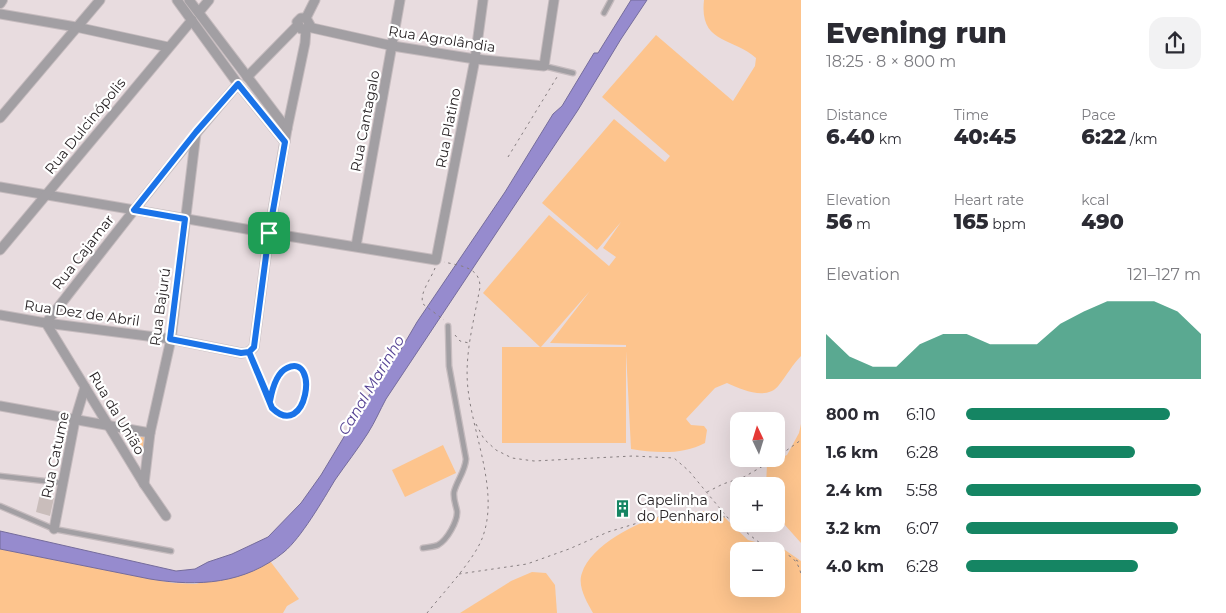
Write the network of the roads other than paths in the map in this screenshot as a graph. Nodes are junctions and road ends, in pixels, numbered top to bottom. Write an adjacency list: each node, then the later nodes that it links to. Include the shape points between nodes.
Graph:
1 (100, 0): 15 (street)
2 (177, 0): 13 (street)
3 (189, 0): 10 (street)
4 (209, 0): 10 (street)
5 (315, 0): 14 (street)
6 (400, 0): 16 (street, Rua Cantagalo)
7 (483, 0): 18 (street, Rua Platino)
8 (554, 0): 19 (street)
9 (611, 0): 11 (lane)
10 (199, 12): 21 (street)
11 (604, 13)
12 (0, 14): 15 (street)
13 (192, 20): 17 (street, Rua Dulcinópolis); 22 (street)
14 (305, 24): 16 (street, Rua Agrolândia); 21 (street); 24 (street, via 305,43)
15 (76, 28): 17 (street); 23 (street)
16 (393, 46): 18 (street, Rua Agrolândia); 32 (street, Rua Cantagalo)
17 (168, 47): 28 (street, Rua Dulcinópolis)
18 (475, 59): 19 (street, Rua Agrolândia); 32 (street, Rua Platino, via 436,260)
19 (544, 66): 20 (lane, Rua Agrolândia)
20 (572, 73)
21 (247, 77): 24 (street)
22 (238, 84): 25 (street, Rua Cajamar); 26 (street)
23 (0, 118)
24 (287, 129): 26 (street)
25 (196, 132): 29 (street, Rua Cajamar); 30 (street, Rua Bajurú)
26 (285, 142): 31 (street)
27 (0, 187): 28 (street)
28 (46, 195): 29 (street); 33 (street, Rua Dulcinópolis)
29 (134, 210): 30 (street); 35 (street, Rua Cajamar)
30 (185, 219): 31 (street); 37 (street, Rua Bajurú)
31 (269, 233): 32 (street); 38 (street, via 254,347)
32 (356, 246)
33 (0, 250)
34 (0, 315): 35 (street, Rua Dez de Abril)
35 (46, 323): 37 (street, Rua Dez de Abril); 39 (street, Rua da União)
36 (448, 326): 51 (lane, via 449,366 466,468 454,495 455,522 443,541)
37 (170, 339): 38 (street, Rua Dez de Abril); 44 (street, Rua Bajurú)
38 (249, 352): 40 (lane)
39 (86, 387): 42 (street, Rua Catume); 43 (street, Rua da União)
40 (270, 401): 40 (lane, via 277,414 284,415 301,408 306,387 302,369 291,366 282,371)
41 (0, 406): 42 (street)
42 (75, 420): 43 (street); 46 (street, Rua Catume)
43 (110, 427): 44 (street); 47 (street, Rua da União)
44 (150, 433): 47 (street, Rua Bajurú)
45 (0, 476): 46 (lane)
46 (62, 483): 50 (street, Rua Catume)
47 (144, 484): 49 (street, Rua da União)
48 (0, 506): 50 (lane)
49 (166, 516)
50 (54, 530): 52 (lane)
51 (423, 548)
52 (171, 552)

